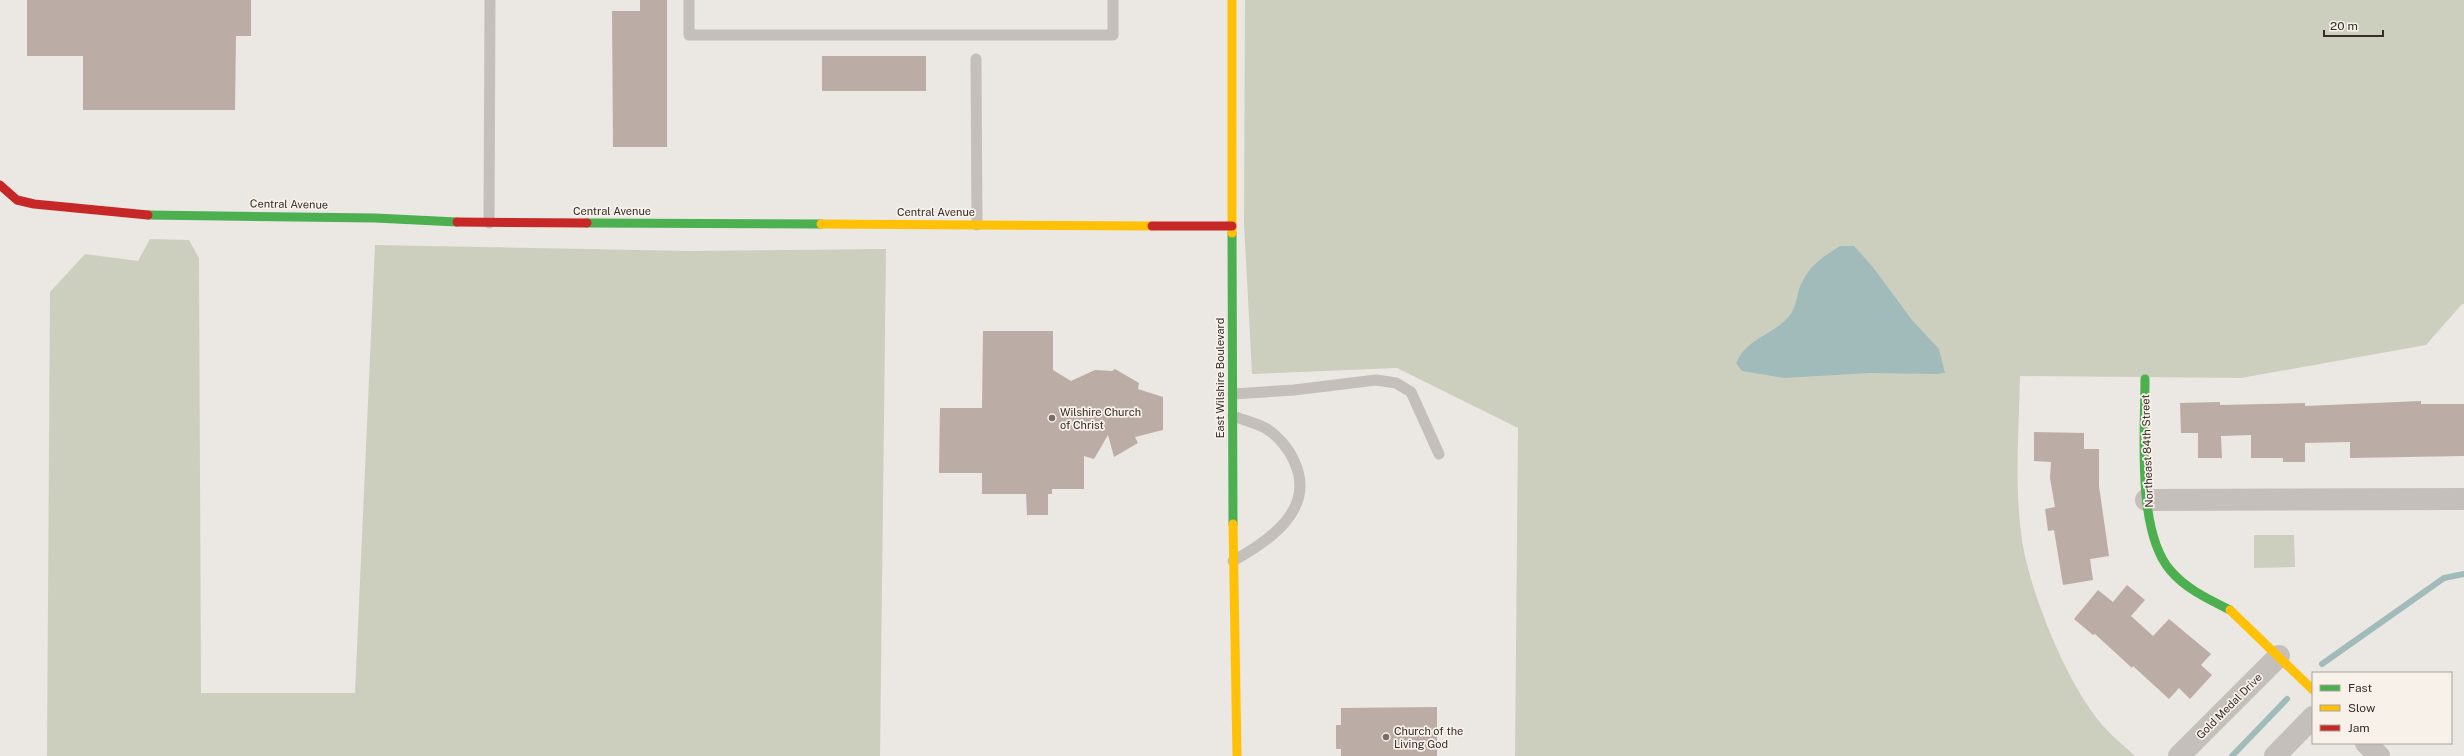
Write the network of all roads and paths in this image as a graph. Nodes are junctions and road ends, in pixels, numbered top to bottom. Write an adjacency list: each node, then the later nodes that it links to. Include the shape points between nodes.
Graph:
1 (490, 0): 7 (lane)
2 (689, 0): 3 (lane, via 688,35 1113,35)
3 (1113, 0)
4 (1232, 0): 9 (street, East Wilshire Boulevard)
5 (976, 59): 8 (lane)
6 (0, 185): 7 (street, Central Avenue, via 10,195 25,202 100,212)
7 (489, 223): 8 (street, Central Avenue)
8 (977, 225): 9 (street, Central Avenue)
9 (1232, 226): 11 (street, East Wilshire Boulevard)
10 (2145, 379): 15 (street, Northeast 84th Street)
11 (1233, 394): 12 (street, East Wilshire Boulevard); 13 (lane, via 1376,380 1396,382 1411,392)
12 (1233, 416): 16 (street, East Wilshire Boulevard); 16 (lane, via 1267,429 1289,450 1298,469 1299,490 1296,507 1284,524 1263,544)
13 (1439, 454)
14 (2464, 498): 15 (street)
15 (2146, 500): 17 (street, Northeast 84th Street, via 2157,548 2169,568 2188,588 2231,611)
16 (1233, 561): 21 (street, East Wilshire Boulevard)
17 (2279, 656): 18 (street, Northeast 84th Street); 22 (street, Gold Medal Drive)
18 (2312, 689)
19 (2312, 718): 23 (street)
20 (2367, 744): 24 (street)
21 (1236, 756)
22 (2179, 756)
23 (2275, 756)
24 (2379, 756)

